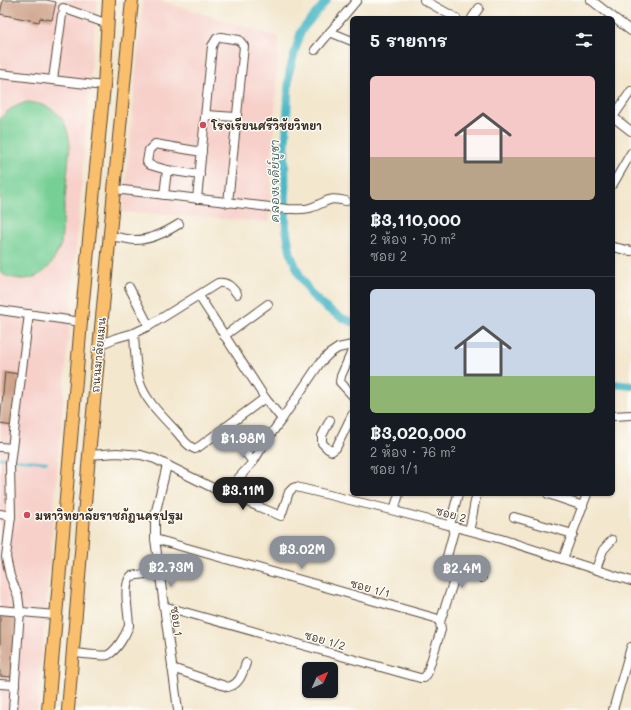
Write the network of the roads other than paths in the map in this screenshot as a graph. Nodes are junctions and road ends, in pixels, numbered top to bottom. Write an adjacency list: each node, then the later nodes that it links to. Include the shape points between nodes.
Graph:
1 (109, 0): 11 (highway, ถนนมาลัยแมน)
2 (132, 0): 30 (highway, ถนนมาลัยแมน)
3 (357, 0): 13 (street)
4 (424, 0): 7 (street)
5 (591, 0): 9 (street)
6 (479, 8): 8 (street)
7 (452, 16)
8 (473, 16)
9 (612, 16)
10 (615, 19): 12 (street)
11 (108, 24): 17 (street, via 63,12); 18 (highway, ถนนมาลัยแมน)
12 (631, 31)
13 (330, 32): 14 (street); 15 (street)
14 (350, 39)
15 (315, 50)
16 (0, 74): 17 (street)
17 (53, 79): 18 (street)
18 (104, 86): 45 (highway, ถนนมาลัยแมน)
19 (631, 91): 20 (street)
20 (615, 114)
21 (206, 115): 22 (street); 22 (street, via 212,46 217,38 221,37 239,40 244,46); 25 (street)
22 (236, 118): 34 (street)
23 (615, 119): 24 (street)
24 (631, 131)
25 (202, 152): 27 (street, via 155,144 149,150 148,165); 28 (street)
26 (631, 153): 29 (street)
27 (167, 170): 28 (street); 31 (street)
28 (200, 175): 32 (street)
29 (615, 181)
30 (114, 189): 31 (street); 36 (highway, ถนนมาลัยแมน)
31 (164, 195): 32 (street)
32 (197, 199): 34 (street)
33 (346, 201): 34 (street, via 330,199 308,209)
34 (228, 203)
35 (178, 224): 36 (street, via 156,236 135,240)
36 (110, 236): 49 (highway, ถนนมาลัยแมน)
37 (615, 247): 38 (street)
38 (631, 251)
39 (129, 287): 46 (street)
40 (237, 294): 41 (street, via 224,283 218,283)
41 (199, 296): 46 (street); 48 (street)
42 (268, 304): 48 (street)
43 (0, 310): 44 (street)
44 (29, 314): 45 (street); 61 (street)
45 (81, 322): 91 (highway, ถนนมาลัยแมน)
46 (149, 326): 47 (street)
47 (134, 333): 49 (street); 59 (street, via 140,382 144,391 157,411 188,446 195,449)
48 (224, 336): 53 (street)
49 (99, 345): 62 (highway, ถนนมาลัยแมน)
50 (350, 346): 56 (street, via 338,348 320,363)
51 (350, 356): 52 (street, via 340,382)
52 (350, 393)
53 (266, 398): 56 (street); 59 (street)
54 (631, 415): 55 (street)
55 (615, 418)
56 (282, 419): 63 (street)
57 (350, 419): 58 (street, via 336,448 332,451 322,444 322,436)
58 (330, 420)
59 (225, 427): 63 (street)
60 (0, 448): 61 (street)
61 (12, 450): 75 (street)
62 (89, 455): 64 (street, via 141,454); 94 (highway, ถนนมาลัยแมน)
63 (253, 462): 65 (street, via 234,483)
64 (167, 465): 65 (street); 80 (street, ซอย 1, via 155,515)
65 (213, 488): 71 (street, ซอย 2, via 281,516 289,492 296,487)
66 (398, 496): 73 (street)
67 (458, 496): 77 (street)
68 (476, 496): 78 (street)
69 (554, 496): 72 (street)
70 (587, 496): 72 (street)
71 (354, 498): 73 (street, ซอย 2)
72 (583, 506): 79 (street)
73 (394, 510): 77 (street, ซอย 2)
74 (0, 514): 75 (street)
75 (11, 516): 90 (street, via 6,557)
76 (514, 517): 79 (street)
77 (452, 526): 78 (street, ซอย 2); 84 (street, via 446,560 449,566)
78 (469, 530): 82 (street, ซอย 2)
79 (573, 534): 82 (street)
80 (155, 538): 85 (street, ซอย 1); 92 (street, ซอย 1/1, via 435,618)
81 (612, 540): 83 (street, via 603,550)
82 (563, 559): 83 (street, ซอย 2)
83 (596, 569): 87 (street, ซอย 2)
84 (457, 571): 86 (street); 92 (street, ซอย 1/2)
85 (159, 572): 88 (street, ซอย 1); 94 (street, via 131,576 128,579 129,626 114,650 107,655)
86 (482, 578)
87 (631, 581)
88 (163, 606): 92 (street, ซอย 1/2, via 420,678 424,678 426,674 441,630); 96 (street, ซอย 1)
89 (0, 610): 90 (street)
90 (20, 611): 91 (street); 98 (street)
91 (55, 615): 100 (highway, ถนนมาลัยแมน)
92 (440, 622)
93 (631, 647): 103 (street)
94 (72, 653): 101 (highway, ถนนมาลัยแมน)
95 (246, 663): 96 (street, via 239,681 228,687)
96 (172, 668): 102 (street, ซอย 1)
97 (0, 684): 98 (street)
98 (15, 685): 99 (street)
99 (13, 710)
100 (48, 710)
101 (68, 710)
102 (178, 710)
103 (613, 710)

